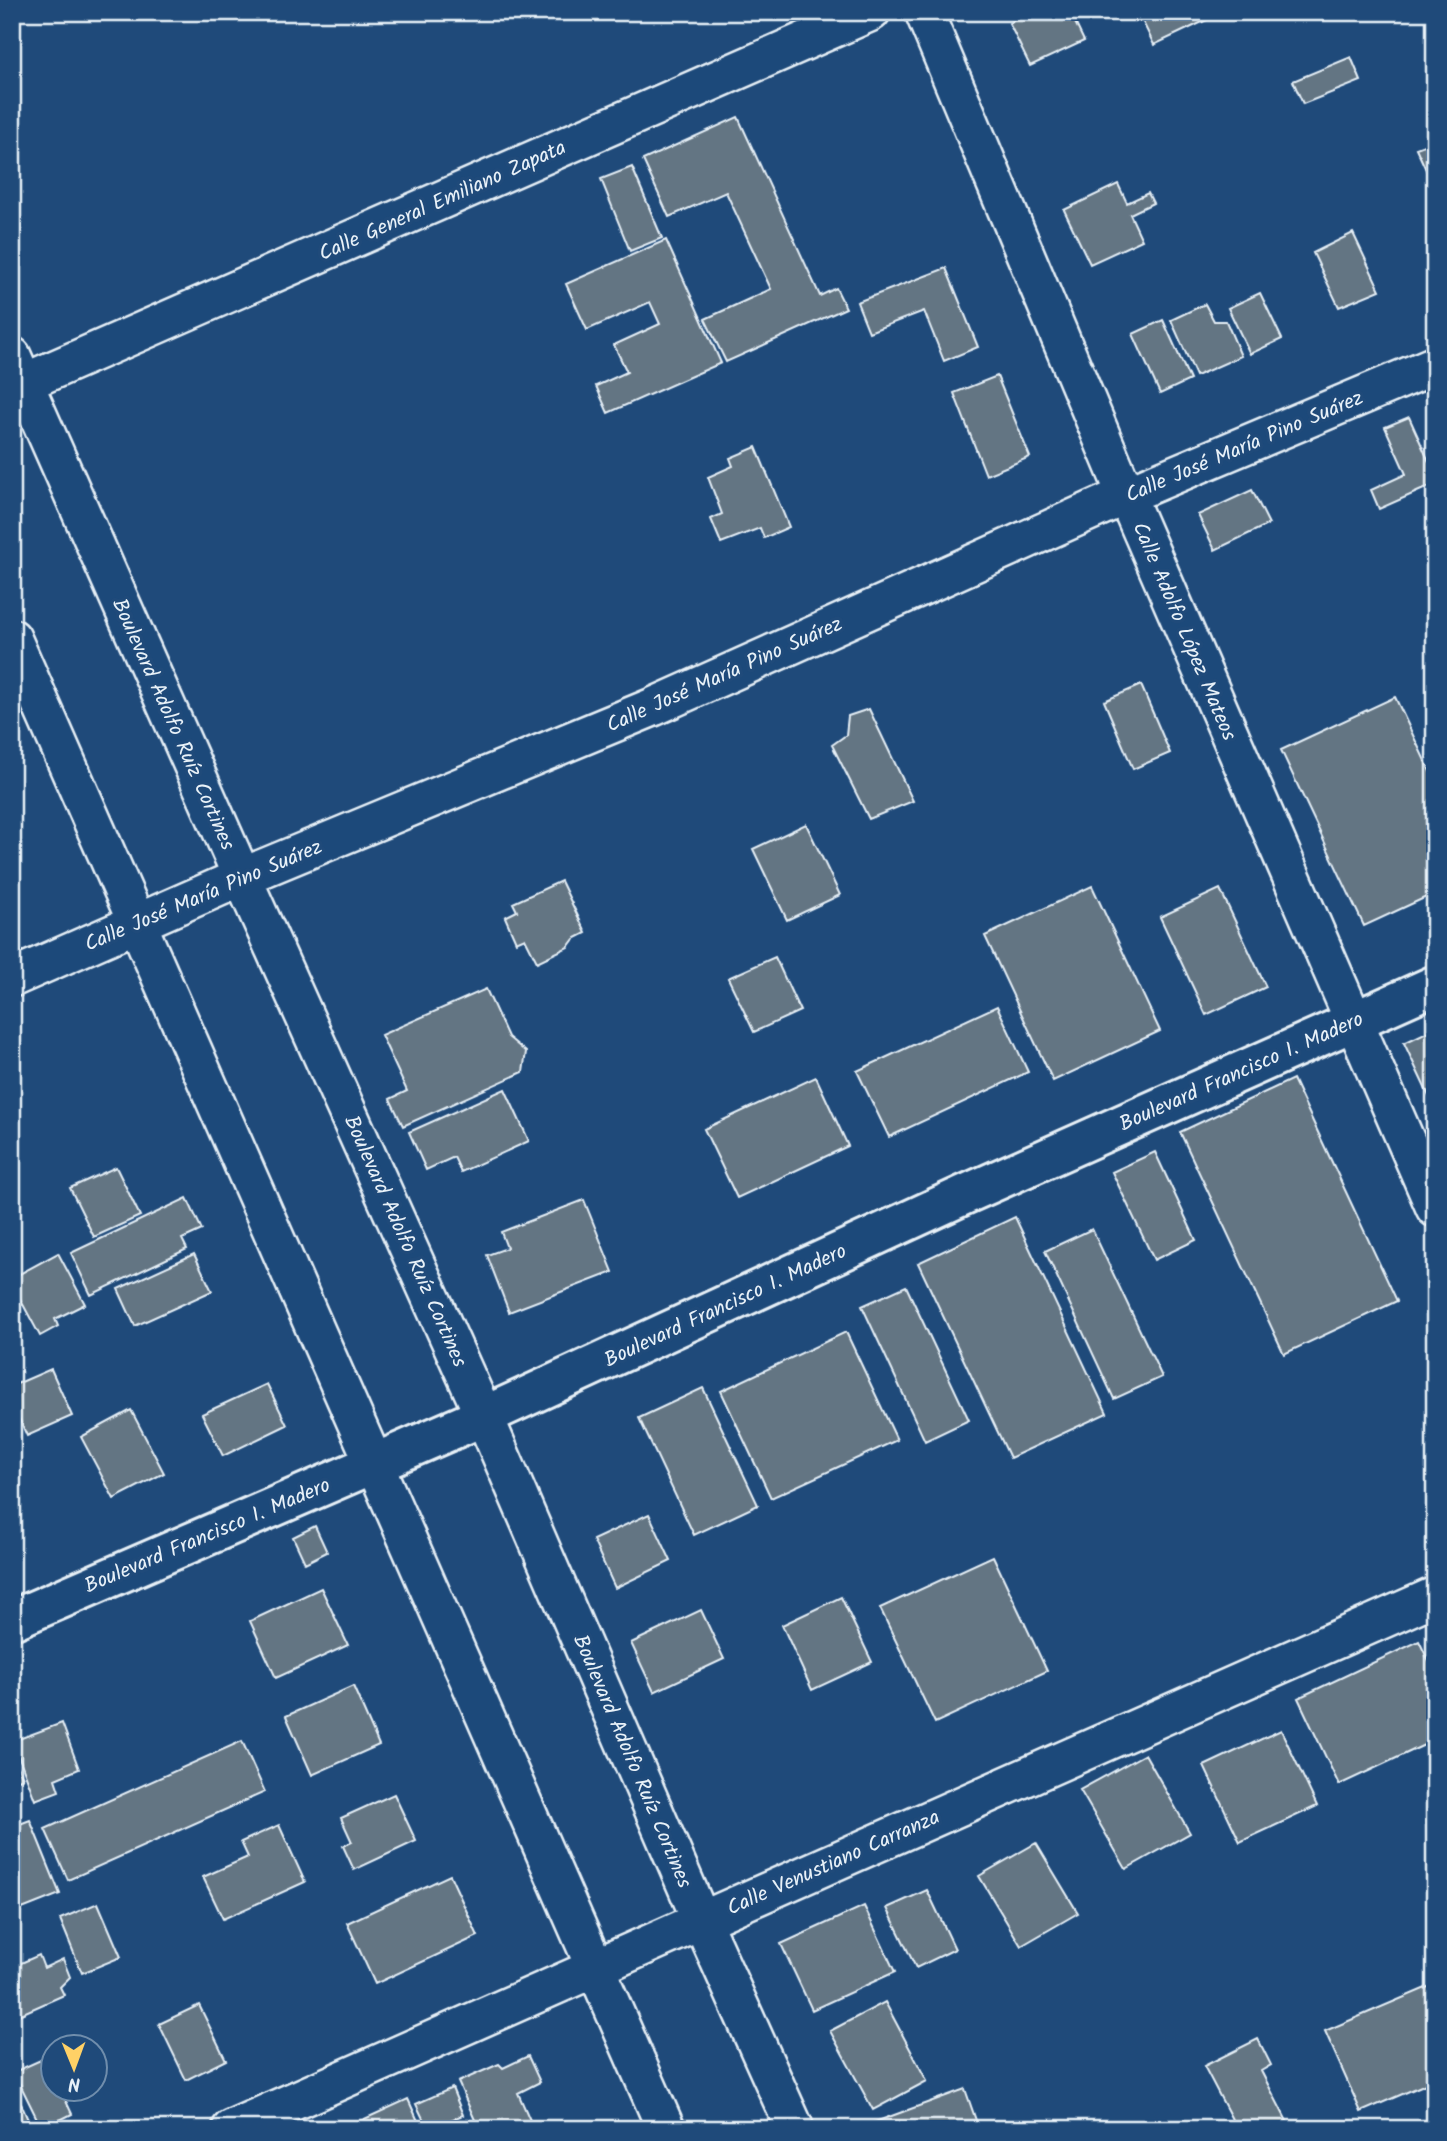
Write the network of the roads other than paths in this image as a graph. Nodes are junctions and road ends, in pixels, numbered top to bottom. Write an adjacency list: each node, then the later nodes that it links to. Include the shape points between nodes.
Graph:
1 (871, 12): 4 (street, Calle General Emiliano Zapata)
2 (925, 12): 5 (street, Calle Adolfo López Mateos)
3 (1435, 365): 5 (street, Calle José María Pino Suárez)
4 (16, 375): 7 (street, Boulevard Adolfo Ruíz Cortines)
5 (1126, 495): 7 (street, Calle José María Pino Suárez, via 653,707); 11 (street, Calle Adolfo López Mateos)
6 (12, 638): 8 (street)
7 (242, 877): 8 (street, Calle José María Pino Suárez); 13 (street, Boulevard Adolfo Ruíz Cortines)
8 (138, 924): 9 (street, Calle José María Pino Suárez); 14 (street)
9 (12, 978)
10 (1435, 985): 11 (street, Boulevard Francisco I. Madero)
11 (1353, 1020): 12 (street, Calle Adolfo López Mateos); 13 (street, Boulevard Francisco I. Madero)
12 (1435, 1208)
13 (484, 1416): 14 (street, Boulevard Francisco I. Madero); 17 (street, Boulevard Adolfo Ruíz Cortines)
14 (374, 1463): 16 (street, Boulevard Francisco I. Madero); 18 (street)
15 (1435, 1596): 17 (street, Calle Venustiano Carranza)
16 (12, 1620)
17 (701, 1920): 18 (street, Calle Venustiano Carranza); 21 (street, Boulevard Adolfo Ruíz Cortines)
18 (597, 1967): 19 (street, Calle Venustiano Carranza); 20 (street)
19 (251, 2125)
20 (666, 2129)
21 (795, 2129)

